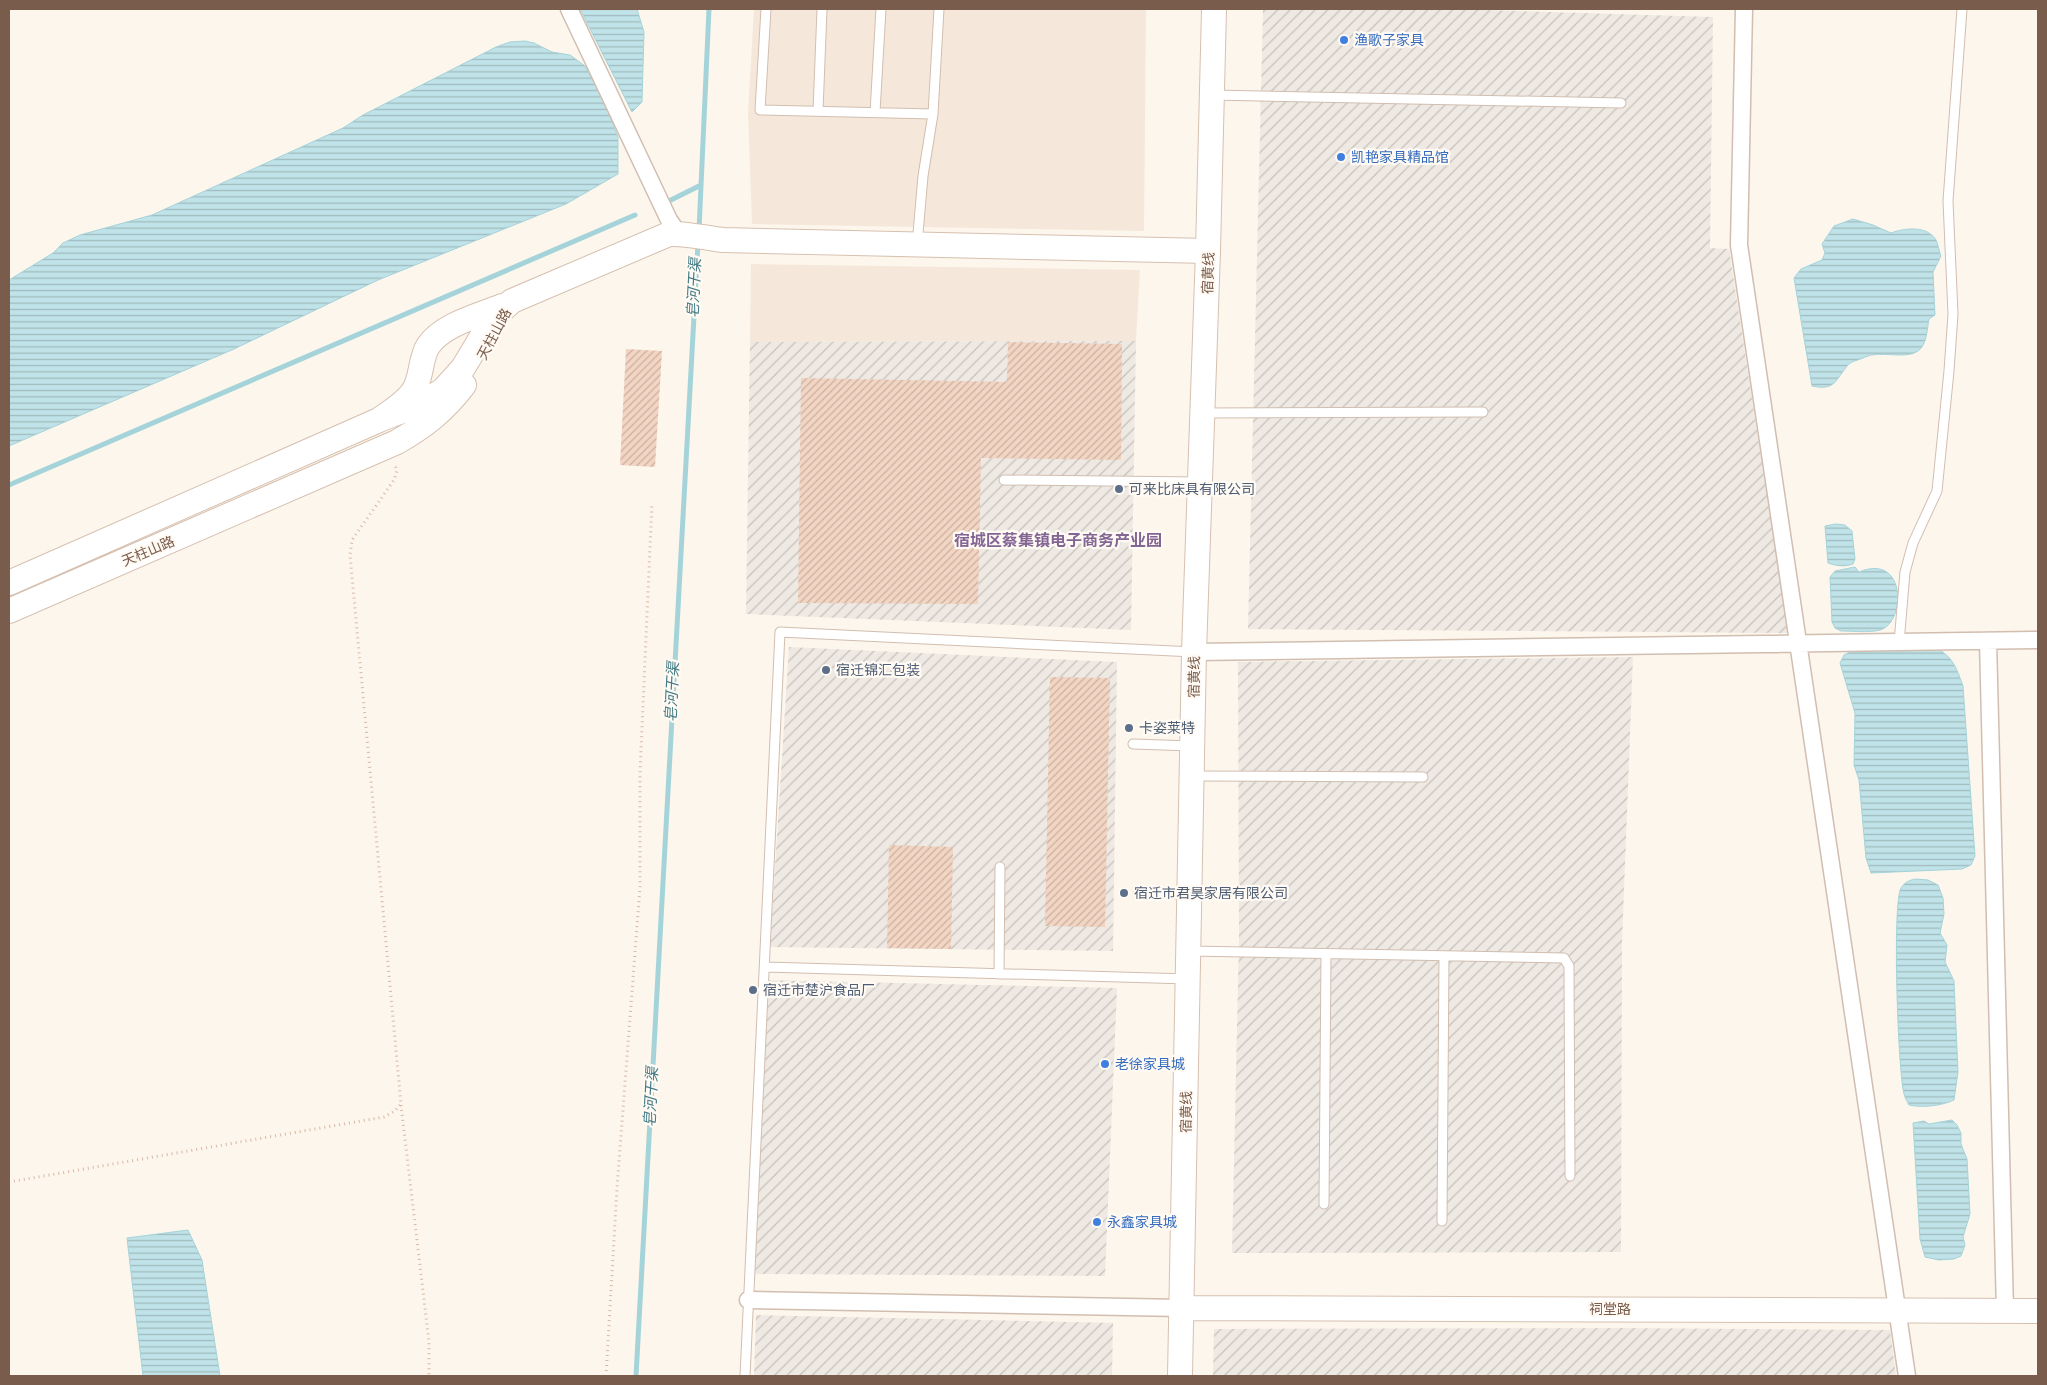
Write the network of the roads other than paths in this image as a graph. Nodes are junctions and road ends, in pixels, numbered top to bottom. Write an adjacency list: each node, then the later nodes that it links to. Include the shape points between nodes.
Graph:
1 (568, 9): 14 (street, via 669,220)
2 (766, 9): 11 (lane, via 760,110)
3 (822, 9): 11 (lane)
4 (880, 9): 12 (lane)
5 (939, 9): 13 (lane)
6 (1214, 9): 9 (street, 宿黄线)
7 (1744, 9): 28 (street, via 1739,246)
8 (1962, 9): 27 (lane, via 1948,201 1953,314 1949,371 1937,491 1913,543 1905,572)
9 (1212, 95): 10 (lane); 16 (street, 宿黄线)
10 (1621, 103)
11 (818, 111): 12 (lane)
12 (875, 112): 13 (lane)
13 (934, 114): 15 (lane, via 923,176)
14 (681, 234): 15 (street, via 724,240); 17 (street, via 664,236)
15 (917, 245): 16 (street)
16 (1208, 252): 19 (street, 宿黄线)
17 (512, 301): 20 (street, via 493,318 463,368 443,390 422,403); 20 (street, 天柱山路, via 436,337 426,352 414,389 406,400); 24 (street, 天柱山路, via 474,371 451,402 424,427 390,445)
18 (1483, 412): 19 (lane)
19 (1203, 413): 22 (street, 宿黄线)
20 (379, 420): 23 (street, 天柱山路)
21 (1004, 480): 22 (lane)
22 (1200, 482): 29 (street, 宿黄线)
23 (9, 583)
24 (9, 611)
25 (2038, 640): 26 (street)
26 (1988, 641): 27 (street); 49 (street)
27 (1899, 643): 28 (street)
28 (1800, 645): 29 (street); 48 (street)
29 (1194, 652): 31 (street, 宿黄线); 40 (lane, via 780,632)
30 (1133, 744): 31 (lane)
31 (1192, 746): 32 (street, 宿黄线)
32 (1192, 776): 33 (lane); 36 (street, 宿黄线)
33 (1422, 777)
34 (1000, 867): 41 (lane)
35 (1138, 893): 36 (lane)
36 (1190, 894): 37 (street, 宿黄线)
37 (1189, 951): 38 (lane); 42 (street, 宿黄线)
38 (1326, 954): 39 (lane); 44 (lane)
39 (1444, 956): 43 (lane, via 1564,958 1569,966); 45 (lane)
40 (765, 967): 41 (lane); 46 (lane)
41 (999, 974): 42 (lane)
42 (1188, 979): 47 (street, 宿黄线)
43 (1570, 1176)
44 (1324, 1204)
45 (1442, 1221)
46 (748, 1300): 47 (street); 51 (lane)
47 (1182, 1308): 48 (street, 祠堂路); 52 (street, 宿黄线)
48 (1897, 1310): 49 (street, 祠堂路); 53 (street)
49 (2005, 1311): 50 (street, 祠堂路)
50 (2038, 1311)
51 (744, 1376)
52 (1180, 1376)
53 (1907, 1376)

